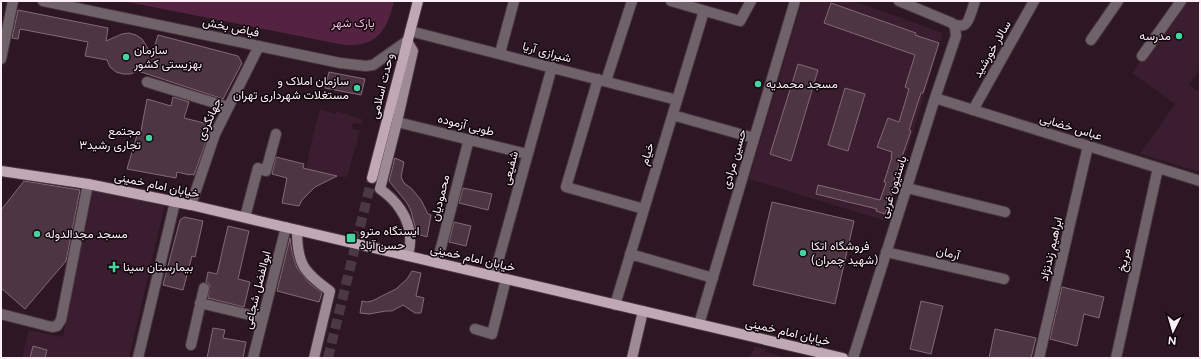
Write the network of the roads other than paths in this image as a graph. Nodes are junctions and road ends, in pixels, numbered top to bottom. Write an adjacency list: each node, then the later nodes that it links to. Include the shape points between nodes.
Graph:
1 (14, 1): 22 (street)
2 (43, 1): 19 (street, فیاض بخش)
3 (418, 1): 16 (main road, وحدت اسلامی)
4 (514, 1): 20 (street)
5 (632, 1): 24 (street)
6 (671, 1): 14 (street)
7 (752, 1): 14 (street, via 740,21)
8 (795, 1): 33 (street, حسین مرادی)
9 (899, 1): 15 (street)
10 (975, 1): 15 (street, via 966,24)
11 (1034, 1): 29 (street, سالار خورشید)
12 (1118, 1): 17 (street)
13 (1181, 1): 21 (street)
14 (704, 11): 27 (street, خیام)
15 (954, 25): 26 (street, باستیون غربی, via 956,36)
16 (410, 31): 18 (main road, وحدت اسلامی); 20 (street, شیرازی آریا)
17 (1091, 40)
18 (407, 41): 19 (street, فیاض بخش, via 373,65 366,66); 31 (main road, via 413,51); 39 (main road, وحدت اسلامی)
19 (259, 46): 28 (street, جهانگردی)
20 (500, 53): 23 (street, شیرازی آریا)
21 (1142, 56)
22 (1, 59)
23 (552, 67): 24 (street, شیرازی آریا); 36 (street, شفیعی)
24 (602, 80): 27 (street, شیرازی آریا); 45 (street, via 566,187)
25 (147, 82): 28 (street)
26 (935, 98): 29 (street, عباس خضابی); 42 (street, باستیون غربی)
27 (677, 100): 45 (street, خیام)
28 (228, 107): 44 (street, جهانگردی, via 215,134)
29 (973, 110): 35 (street, عباس خضابی)
30 (676, 116): 33 (street)
31 (397, 122): 34 (street, طوبی آزموده); 52 (main road, via 380,188 398,205 407,221 410,237)
32 (276, 134): 47 (street, via 266,171 258,168)
33 (754, 138): 55 (street, حسین مرادی)
34 (469, 139): 36 (street, طوبی آزموده); 53 (street, محمودیان)
35 (1088, 146): 37 (street, عباس خضابی); 73 (street, ابراهیم زندنژاد)
36 (528, 154): 54 (street, شفیعی)
37 (1158, 168): 40 (street, عباس خضابی); 74 (street, مریخ)
38 (1, 170): 41 (main road, خیابان امام خمینی)
39 (372, 178)
40 (1200, 181)
41 (88, 184): 43 (main road, خیابان امام خمینی); 62 (street, via 61,320 57,326 52,327)
42 (906, 188): 46 (street); 50 (street, باستیون غربی)
43 (175, 202): 44 (main road, خیابان امام خمینی); 67 (street)
44 (191, 205): 47 (main road, خیابان امام خمینی)
45 (644, 209): 51 (street, خیام)
46 (1005, 212)
47 (245, 217): 48 (main road, خیابان امام خمینی)
48 (286, 227): 49 (main road, خیابان امام خمینی); 63 (street, ابوالفضل شجاعی)
49 (297, 230): 52 (main road, خیابان امام خمینی); 69 (main road, via 297,248 303,266 316,281 330,291)
50 (886, 252): 57 (street, آرمان); 72 (street, باستیون غربی)
51 (630, 254): 55 (street); 60 (street, خیام)
52 (408, 256): 53 (main road, خیابان امام خمینی)
53 (436, 263): 54 (main road, خیابان امام خمینی)
54 (494, 276): 56 (main road, خیابان امام خمینی)
55 (713, 278): 64 (street, حسین مرادی)
56 (506, 279): 60 (main road, خیابان امام خمینی); 65 (street, via 492,334)
57 (1004, 279)
58 (204, 288): 59 (street)
59 (200, 304): 63 (street); 66 (street)
60 (615, 304): 61 (main road, خیابان امام خمینی)
61 (643, 311): 64 (main road, خیابان امام خمینی); 70 (main road)
62 (1, 314)
63 (263, 318): 68 (street, ابوالفضل شجاعی)
64 (699, 324): 71 (main road, خیابان امام خمینی)
65 (475, 329)
66 (191, 345)
67 (138, 358)
68 (253, 358)
69 (314, 358)
70 (632, 358)
71 (843, 358)
72 (853, 358)
73 (1039, 358)
74 (1116, 358)

